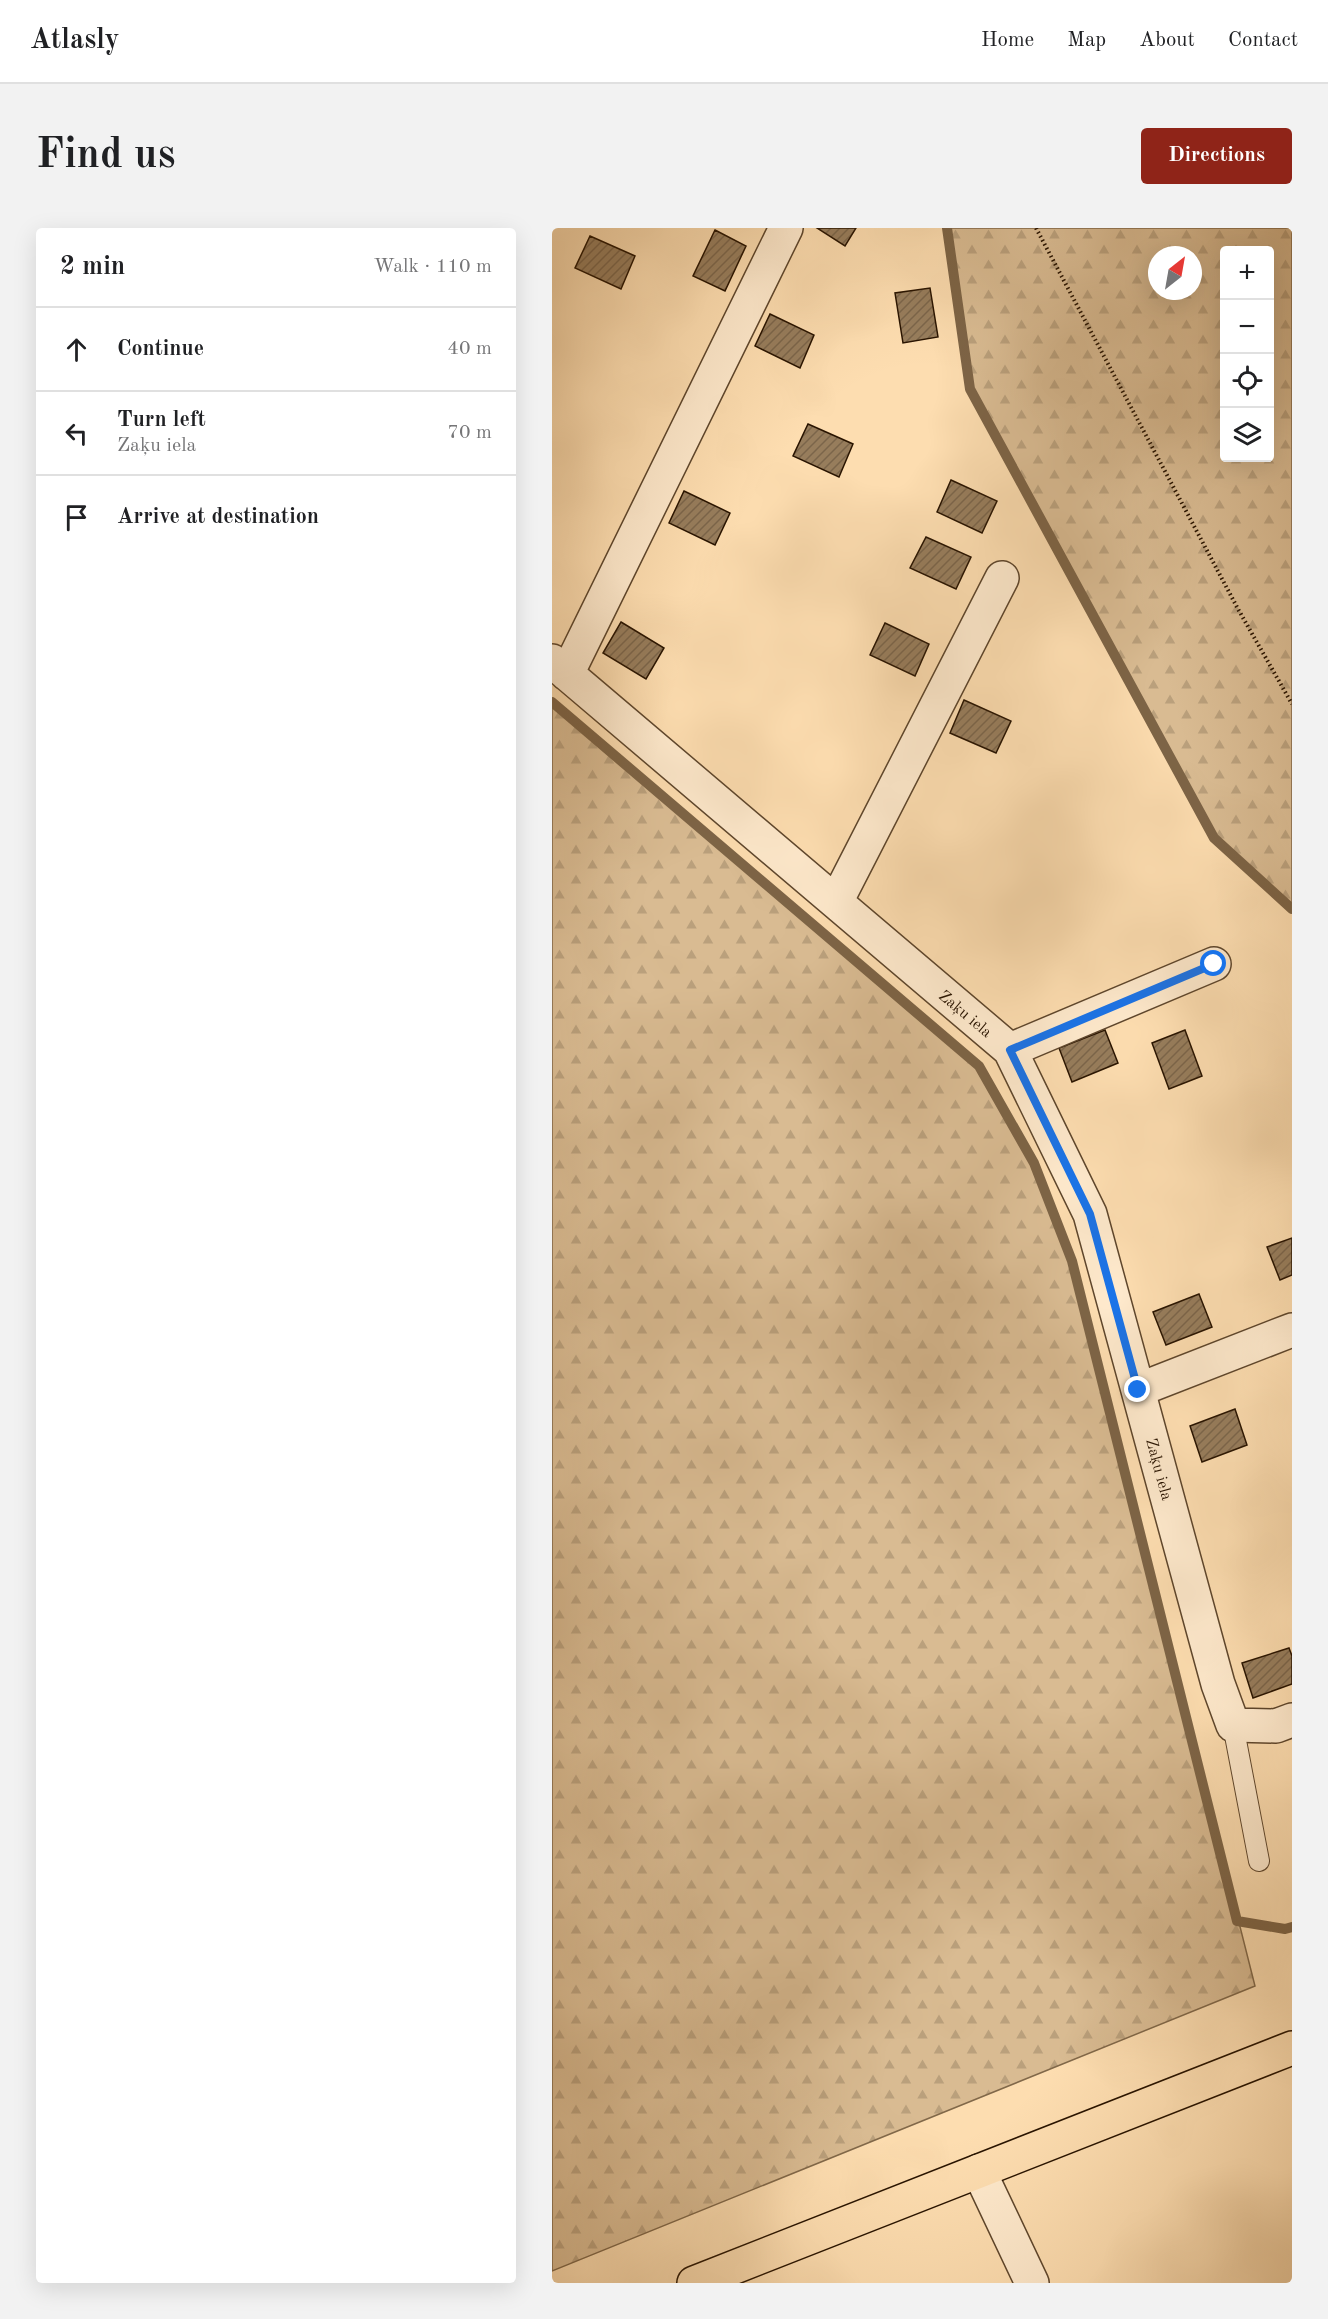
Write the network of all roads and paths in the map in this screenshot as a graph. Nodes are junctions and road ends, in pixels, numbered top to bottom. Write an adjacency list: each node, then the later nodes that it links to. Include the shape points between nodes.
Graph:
1 (786, 228): 4 (street)
2 (1036, 228): 5 (path)
3 (1002, 578): 6 (street)
4 (560, 668): 6 (street, Zaķu iela)
5 (1292, 704)
6 (836, 902): 8 (street, Zaķu iela)
7 (1214, 964): 8 (street)
8 (1010, 1050): 10 (street, Zaķu iela, via 1090,1214)
9 (1292, 1330): 10 (street)
10 (1138, 1390): 12 (street, Zaķu iela, via 1218,1684)
11 (1292, 1720): 12 (street, via 1276,1726)
12 (1233, 1725): 13 (lane)
13 (1258, 1861)
14 (1292, 2048): 15 (highway)
15 (979, 2171): 16 (highway); 17 (street)
16 (694, 2283)
17 (1032, 2283)

